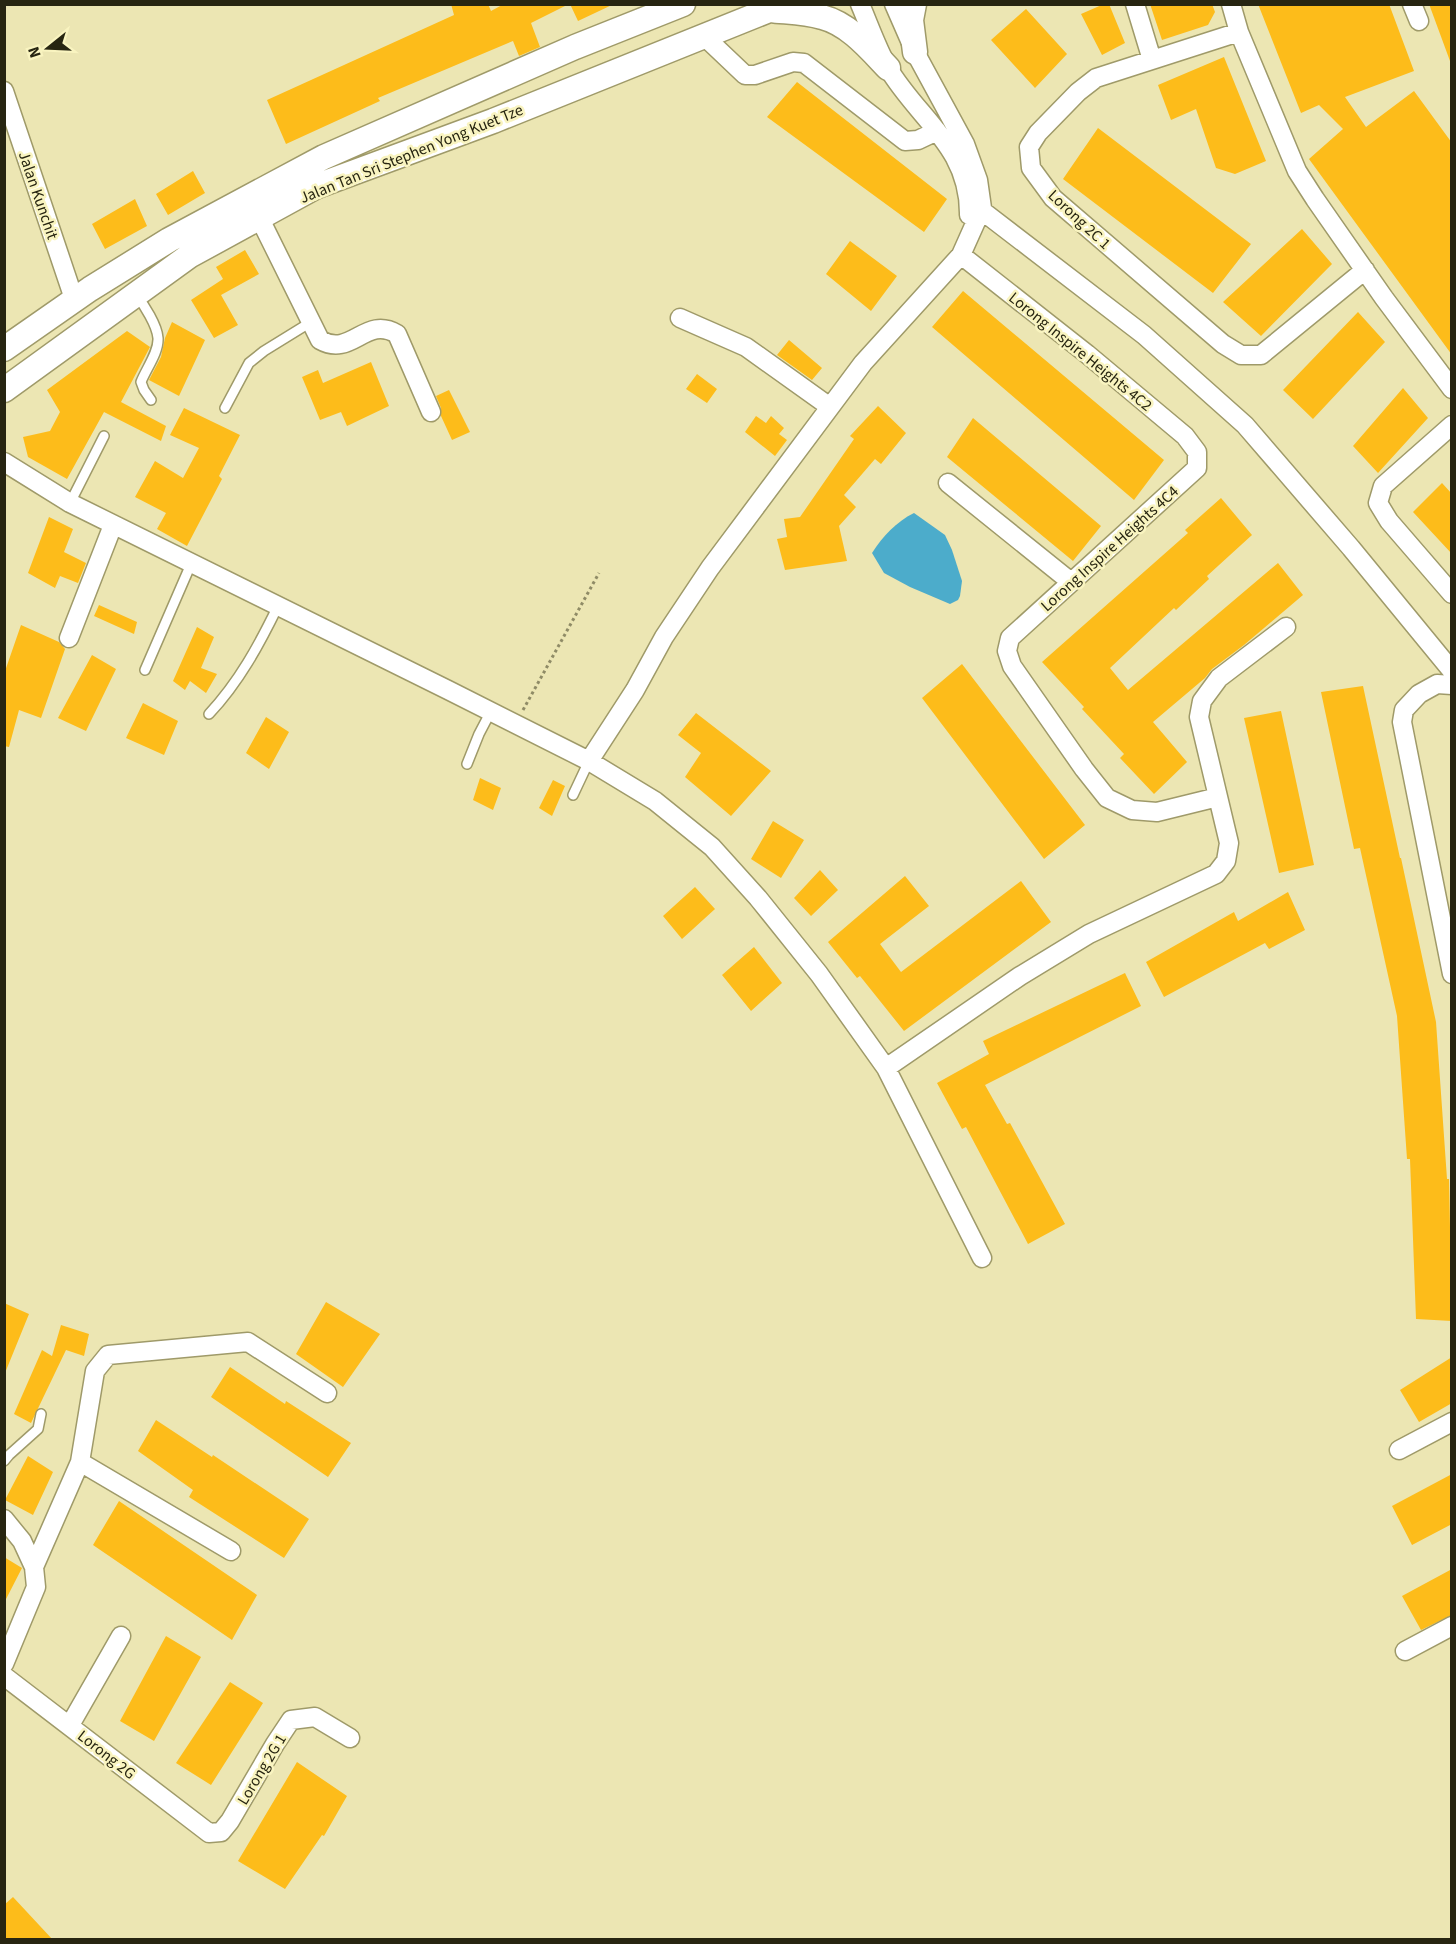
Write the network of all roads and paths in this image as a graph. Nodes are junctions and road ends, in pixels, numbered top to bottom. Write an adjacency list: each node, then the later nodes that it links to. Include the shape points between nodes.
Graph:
1 (666, 4): 9 (main road)
2 (683, 4): 9 (main road, Jalan Tan Sri Stephen Yong Kuet Tze)
3 (860, 4): 14 (street)
4 (894, 4): 12 (street)
5 (914, 4): 12 (main road, via 911,20)
6 (1135, 4): 13 (street)
7 (1231, 4): 10 (street)
8 (777, 7): 11 (main road, Jalan Tan Sri Stephen Yong Kuet Tze); 14 (main road, via 824,17 849,30)
9 (640, 21): 23 (main road, Jalan Tan Sri Stephen Yong Kuet Tze, via 324,157 169,240)
10 (1239, 32): 13 (street, Lorong 2C 1); 21 (street, via 1297,171)
11 (705, 37): 16 (street, via 745,75 793,62 804,63 904,141); 19 (main road, Jalan Tan Sri Stephen Yong Kuet Tze, via 317,186)
12 (915, 52): 18 (street, via 966,144 978,180)
13 (1152, 60): 21 (street, Lorong 2C 1, via 1096,78 1038,133 1029,147 1031,168 1053,198 1222,344 1241,355 1261,355)
14 (888, 68): 16 (street)
15 (4, 91): 17 (street, Jalan Kunchit)
16 (938, 131): 18 (street, via 953,152)
17 (13, 146): 23 (street, Jalan Kunchit)
18 (975, 204): 20 (street, via 969,213); 49 (street, via 1144,335 1245,425)
19 (259, 217): 22 (main road, Jalan Tan Sri Stephen Yong Kuet Tze, via 189,256); 26 (street)
20 (961, 255): 31 (street, via 863,363); 36 (street, Lorong Inspire Heights 4C2, via 1087,354 1185,436)
21 (1365, 270): 28 (street)
22 (136, 294): 24 (main road, Jalan Tan Sri Stephen Yong Kuet Tze); 30 (lane, via 158,336 141,382)
23 (74, 299): 24 (main road, via 96,312); 27 (main road, Jalan Tan Sri Stephen Yong Kuet Tze)
24 (115, 309): 29 (main road, Jalan Tan Sri Stephen Yong Kuet Tze)
25 (680, 318): 31 (street, via 746,347)
26 (311, 322): 32 (lane, via 249,363); 33 (street, via 320,340 328,345 340,346 377,328 388,328 397,334)
27 (4, 349)
28 (1452, 389)
29 (4, 390)
30 (151, 400)
31 (830, 407): 54 (street, via 686,602)
32 (225, 408)
33 (431, 412)
34 (1452, 425): 44 (street, via 1383,486 1378,503)
35 (104, 436): 39 (lane)
36 (1197, 452): 43 (street, Lorong Inspire Heights 4C4, via 1197,468)
37 (4, 462): 39 (street)
38 (948, 483): 43 (street)
39 (70, 503): 40 (street)
40 (113, 525): 41 (street); 47 (street)
41 (191, 564): 45 (street); 48 (lane)
42 (599, 573): 53 (path)
43 (1071, 582): 57 (street, Lorong Inspire Heights 4C4, via 1010,638 1007,651 1012,666 1107,798 1132,810 1156,812)
44 (1452, 594)
45 (278, 606): 51 (street); 52 (lane, via 248,663)
46 (1286, 627): 57 (street, via 1219,678 1202,701 1199,717)
47 (69, 638)
48 (145, 670)
49 (1452, 671)
50 (1452, 685): 58 (street, via 1437,684 1419,694 1404,710 1402,722)
51 (490, 712): 53 (street); 55 (lane)
52 (209, 714)
53 (515, 724): 54 (street)
54 (589, 762): 56 (lane); 59 (street, via 655,801 712,847 819,974)
55 (467, 764)
56 (573, 795)
57 (1218, 797): 59 (street, via 1229,843 1226,861 1216,874 1089,934)
58 (1452, 975)
59 (886, 1068): 60 (street)
60 (982, 1258)
61 (327, 1392): 66 (street, via 248,1342 108,1355 95,1371)
62 (41, 1414): 65 (lane, via 38,1429)
63 (1452, 1422): 64 (street)
64 (1399, 1450)
65 (4, 1461)
66 (80, 1462): 68 (street); 69 (street)
67 (4, 1519): 69 (street)
68 (231, 1551)
69 (34, 1567): 73 (street, via 36,1587)
70 (1452, 1626): 72 (street)
71 (121, 1636): 75 (street)
72 (1405, 1651)
73 (4, 1664)
74 (4, 1676): 75 (street, Lorong 2G)
75 (70, 1725): 77 (street, Lorong 2G)
76 (350, 1738): 77 (street, Lorong 2G 1, via 315,1717 291,1720 230,1821 221,1832)
77 (209, 1833)

